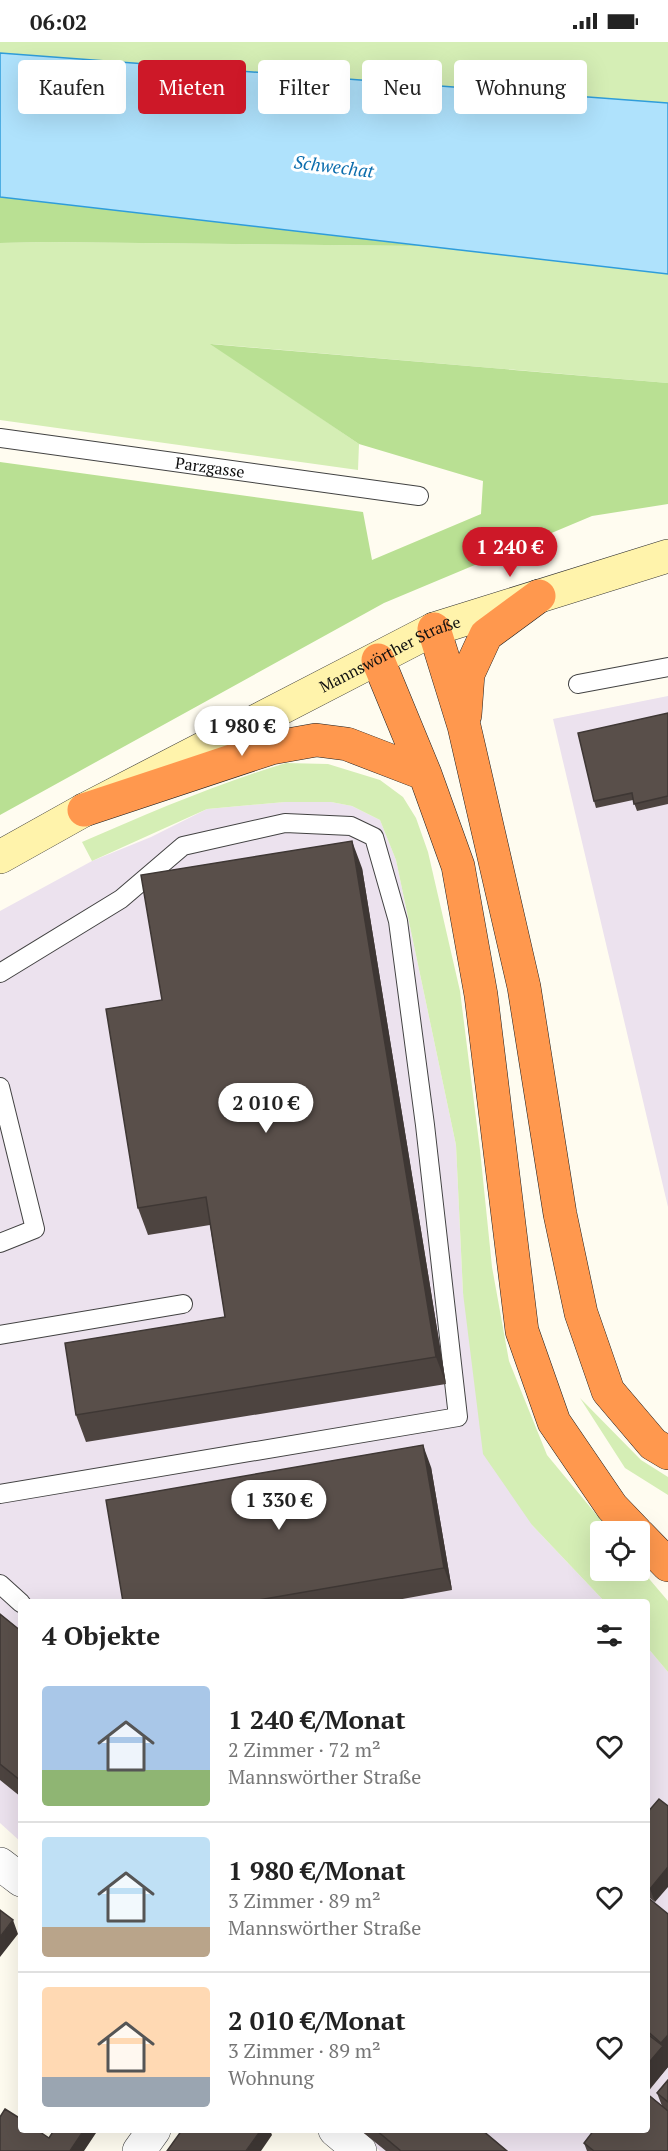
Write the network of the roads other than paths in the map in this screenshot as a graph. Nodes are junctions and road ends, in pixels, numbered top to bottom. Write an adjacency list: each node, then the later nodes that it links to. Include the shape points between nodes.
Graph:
1 (0, 438): 2 (lane, Parzgasse)
2 (419, 496)
3 (668, 556): 4 (main road, Mannswörther Straße)
4 (539, 596): 5 (main road, Mannswörther Straße); 9 (highway, via 486,635 468,674)
5 (434, 629): 6 (main road, Mannswörther Straße); 9 (highway)
6 (378, 660): 10 (highway); 11 (main road, Mannswörther Straße)
7 (668, 667): 8 (lane)
8 (578, 684)
9 (464, 726): 18 (highway, via 524,987 560,1214 581,1313 608,1391 653,1444)
10 (425, 774): 11 (highway, via 347,744 316,740 271,748); 20 (highway, via 458,866 481,995 522,1331 554,1422)
11 (84, 810): 12 (main road, Mannswörther Straße)
12 (0, 857)
13 (0, 973): 19 (lane, via 120,899 183,846 285,823 351,826 374,837 400,932 459,1417)
14 (0, 1087): 15 (lane, via 35,1229)
15 (0, 1243)
16 (183, 1304): 17 (lane)
17 (0, 1335)
18 (668, 1454)
19 (0, 1494)
20 (625, 1521)
21 (650, 1546): 22 (highway)
22 (668, 1565)
23 (0, 1584): 24 (lane)
24 (18, 1601)
25 (0, 1864): 26 (street)
26 (18, 1878)
27 (152, 2133): 29 (street)
28 (338, 2133): 30 (street)
29 (139, 2151)
30 (360, 2151)

